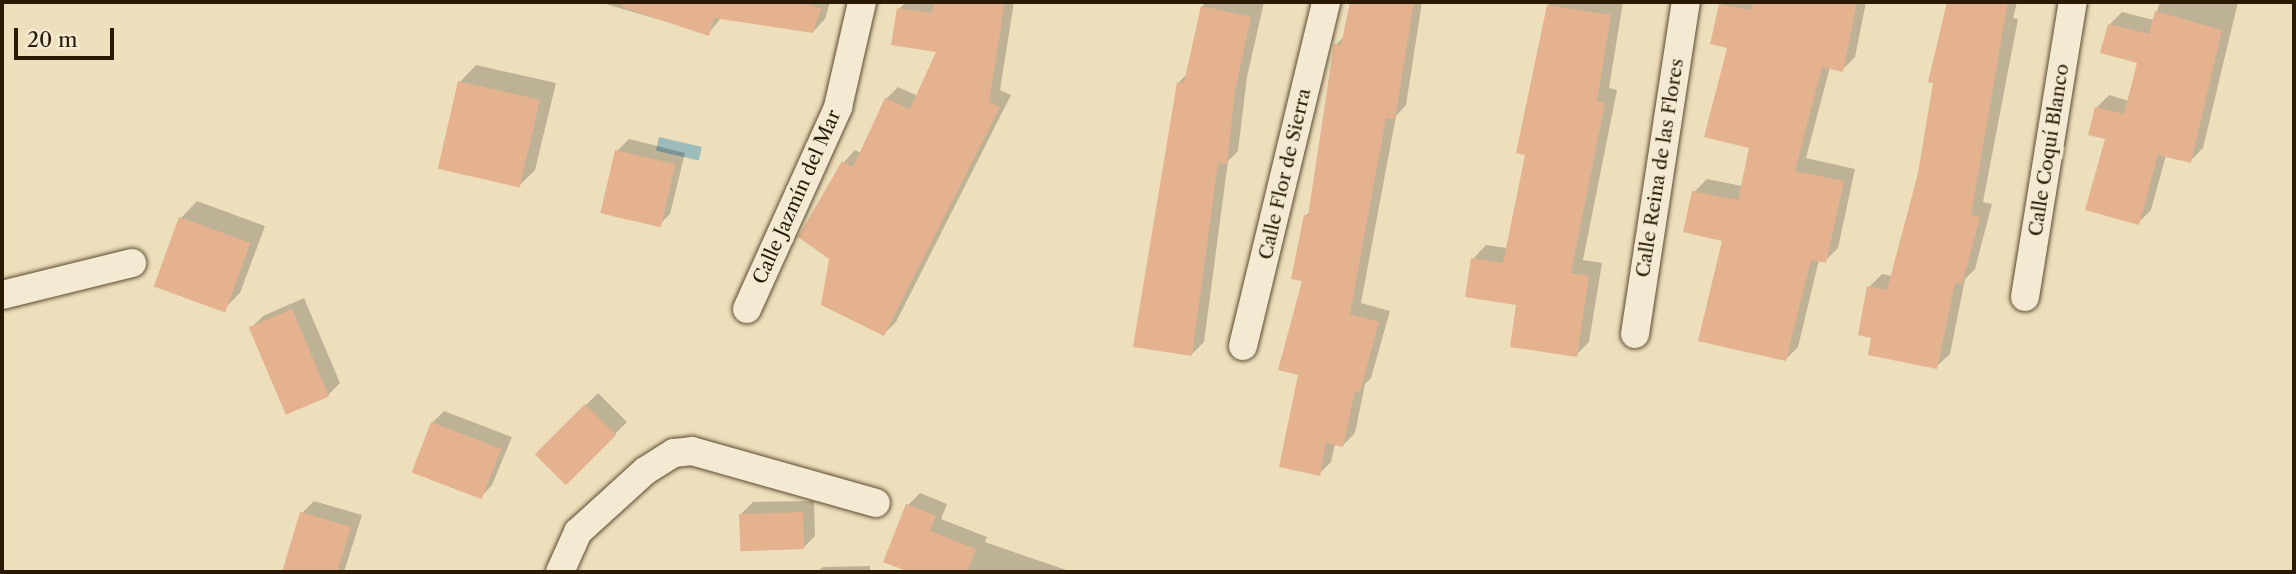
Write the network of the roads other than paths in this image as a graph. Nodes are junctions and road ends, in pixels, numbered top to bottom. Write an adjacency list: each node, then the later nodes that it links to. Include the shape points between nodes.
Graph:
1 (862, 2): 8 (street, Calle Jazmín del Mar, via 838,107)
2 (1326, 2): 10 (street, Calle Flor de Sierra)
3 (1686, 2): 9 (street, Calle Reina de las Flores)
4 (2073, 2): 7 (street, Calle Coquí Blanco)
5 (132, 263): 6 (street)
6 (2, 295)
7 (2025, 298)
8 (747, 309)
9 (1635, 334)
10 (1243, 346)
11 (876, 503): 12 (street, via 692,450 674,453 645,471 578,532)
12 (560, 572)

